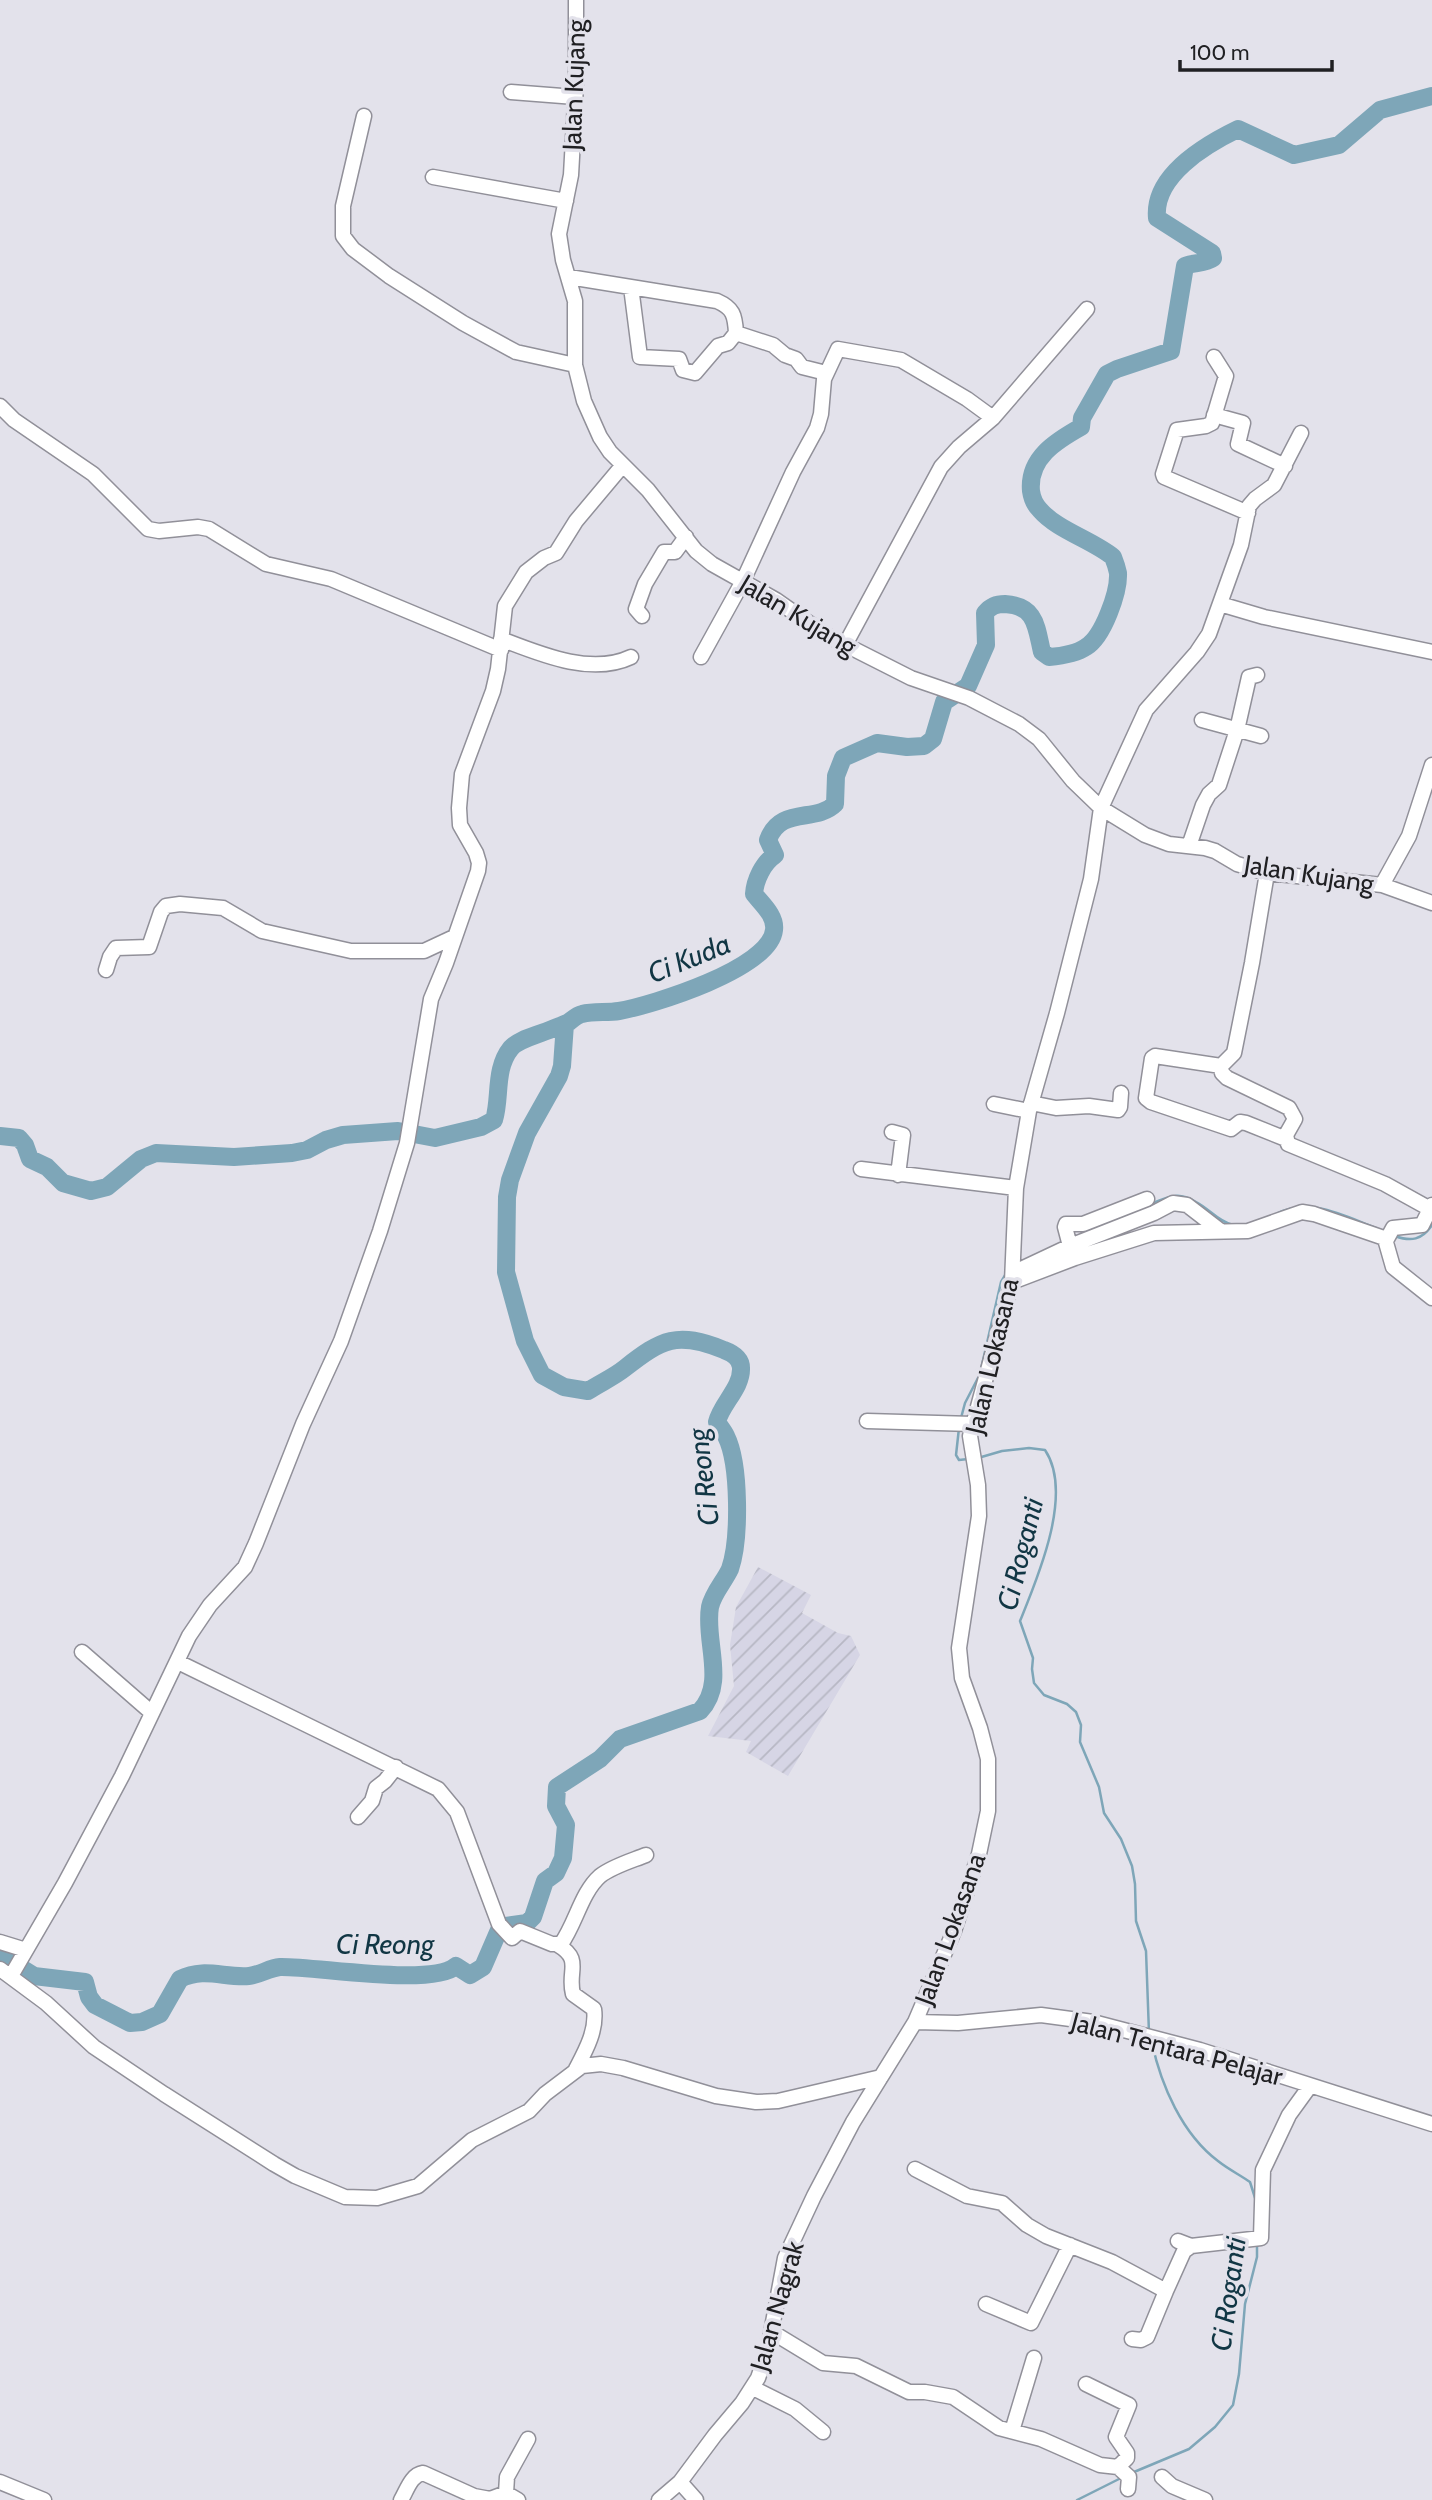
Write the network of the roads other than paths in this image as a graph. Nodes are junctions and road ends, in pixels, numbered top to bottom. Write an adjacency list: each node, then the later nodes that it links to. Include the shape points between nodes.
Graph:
1 (576, 0): 3 (street, Jalan Kujang)
2 (511, 92): 3 (street)
3 (575, 97): 6 (street, Jalan Kujang)
4 (364, 116): 12 (street, via 343,206 343,236 353,249 463,323 516,352)
5 (433, 177): 6 (street)
6 (566, 201): 7 (street, Jalan Kujang, via 559,234)
7 (569, 277): 8 (street); 12 (street, Jalan Kujang, via 575,301)
8 (631, 287): 10 (street, via 728,306); 10 (street, via 640,358 679,359 682,370 695,373)
9 (1087, 309): 16 (street)
10 (736, 332): 13 (street, via 773,345 802,367)
11 (1214, 357): 15 (street, via 1226,376)
12 (575, 365): 18 (street, Jalan Kujang, via 591,420)
13 (826, 373): 16 (street, via 838,349 901,360); 22 (street, via 817,428)
14 (0, 406): 25 (street, via 93,474 148,529 209,529 266,564 331,579)
15 (1214, 415): 19 (street, via 1243,423 1238,444); 20 (street, via 1206,426 1177,430 1164,477)
16 (993, 418): 26 (street, via 941,467)
17 (1301, 433): 19 (street)
18 (623, 465): 21 (street, Jalan Kujang); 25 (street, via 556,553 526,572 515,586 505,606)
19 (1284, 466): 20 (street, via 1274,485 1252,502)
20 (1248, 513): 23 (street, Jalan Lokasana)
21 (686, 537): 22 (street, Jalan Kujang, via 712,564); 24 (street, via 675,552 664,552 653,568 636,609)
22 (743, 582): 26 (street, Jalan Kujang); 29 (street)
23 (1220, 604): 27 (street); 35 (street, Jalan Lokasana, via 1203,643 1146,710)
24 (642, 616)
25 (501, 645): 28 (street, via 582,663 621,662); 40 (street, via 493,691 462,774 460,825 479,863)
26 (845, 645): 35 (street, Jalan Kujang, via 1019,724 1039,739)
27 (1432, 652)
28 (631, 657)
29 (701, 657)
30 (1257, 675): 32 (street, via 1249,677)
31 (1202, 720): 32 (street)
32 (1237, 730): 33 (street); 36 (street, via 1219,785 1206,800)
33 (1261, 736)
34 (1432, 765): 38 (street, via 1409,836)
35 (1101, 808): 36 (street, Jalan Kujang, via 1145,835); 45 (street, Jalan Lokasana, via 1091,879)
36 (1189, 846): 37 (street, Jalan Kujang, via 1215,851)
37 (1267, 873): 38 (street, Jalan Kujang); 42 (street, via 1234,1053)
38 (1382, 885): 39 (street, Jalan Kujang)
39 (1432, 903)
40 (454, 937): 41 (street, via 424,951 351,951 262,931 223,908 180,904 166,906 161,912 149,947 116,948); 61 (street, via 426,1017 407,1143 341,1340 246,1567 202,1615)
41 (106, 970)
42 (1221, 1066): 47 (street, via 1227,1078 1289,1108 1294,1119); 47 (street, via 1156,1056 1146,1098 1231,1129 1246,1123)
43 (1121, 1093): 45 (street, via 1118,1110)
44 (994, 1104): 45 (street)
45 (1030, 1107): 50 (street, Jalan Lokasana)
46 (892, 1132): 49 (street, via 903,1135)
47 (1286, 1139): 52 (street)
48 (862, 1169): 49 (street)
49 (898, 1175): 50 (street)
50 (1016, 1188): 56 (street, Jalan Lokasana)
51 (1145, 1207): 53 (street, via 1181,1203); 55 (street); 55 (street, via 1083,1224 1066,1224)
52 (1431, 1208): 54 (street, via 1422,1226)
53 (1222, 1231): 54 (street, via 1253,1230 1307,1212); 56 (street, via 1148,1234)
54 (1388, 1236): 57 (street, via 1393,1267)
55 (1068, 1241): 56 (street)
56 (1013, 1272): 59 (street, Jalan Lokasana)
57 (1432, 1298)
58 (867, 1421): 59 (street)
59 (963, 1423): 70 (street, Jalan Lokasana, via 974,1459 979,1516 960,1656 962,1678 988,1759 988,1811 954,1931)
60 (82, 1652): 62 (street)
61 (178, 1662): 62 (street); 63 (street)
62 (152, 1713): 68 (street, via 104,1811)
63 (396, 1767): 64 (street); 67 (street, via 438,1789 457,1812 502,1928 512,1938 520,1931)
64 (358, 1817)
65 (646, 1855): 67 (street, via 599,1877)
66 (0, 1942): 68 (street)
67 (558, 1945): 71 (street, via 573,1957 573,1994 594,2009 594,2028)
68 (25, 1952): 69 (street)
69 (9, 1971): 71 (street, via 94,2047 274,2164 345,2197 377,2198 418,2186 472,2140 529,2111)
70 (915, 2022): 72 (street, Jalan Nagrak); 73 (street, Jalan Tentara Pelajar, via 1041,2015 1093,2022)
71 (576, 2069): 72 (street, via 601,2064 716,2096 756,2102)
72 (881, 2077): 79 (street, Jalan Nagrak, via 853,2122 785,2258)
73 (1310, 2086): 74 (street, Jalan Tentara Pelajar); 77 (street, via 1289,2115 1263,2170 1262,2229 1255,2239 1184,2244)
74 (1432, 2124)
75 (915, 2169): 76 (street, via 967,2196 1002,2203 1027,2225)
76 (1070, 2245): 77 (street); 78 (street, via 1031,2323)
77 (1166, 2291): 80 (street, via 1147,2337)
78 (986, 2304)
79 (772, 2332): 83 (street, Jalan Nagrak); 84 (street, via 823,2363 856,2366 909,2392 953,2397 991,2423)
80 (1132, 2339)
81 (1034, 2358): 84 (street)
82 (1086, 2385): 84 (street, via 1129,2405 1116,2437 1127,2458 1124,2476)
83 (753, 2388): 85 (street, via 795,2409); 89 (street, Jalan Nagrak)
84 (1012, 2431)
85 (823, 2432)
86 (528, 2440): 90 (street, via 507,2477)
87 (1162, 2477): 95 (street)
88 (0, 2482): 91 (street)
89 (680, 2482): 93 (street, Jalan Nagrak); 94 (street)
90 (512, 2497): 92 (street, via 474,2496 419,2473)
91 (44, 2500)
92 (401, 2500)
93 (659, 2500)
94 (696, 2500)
95 (1205, 2500)

